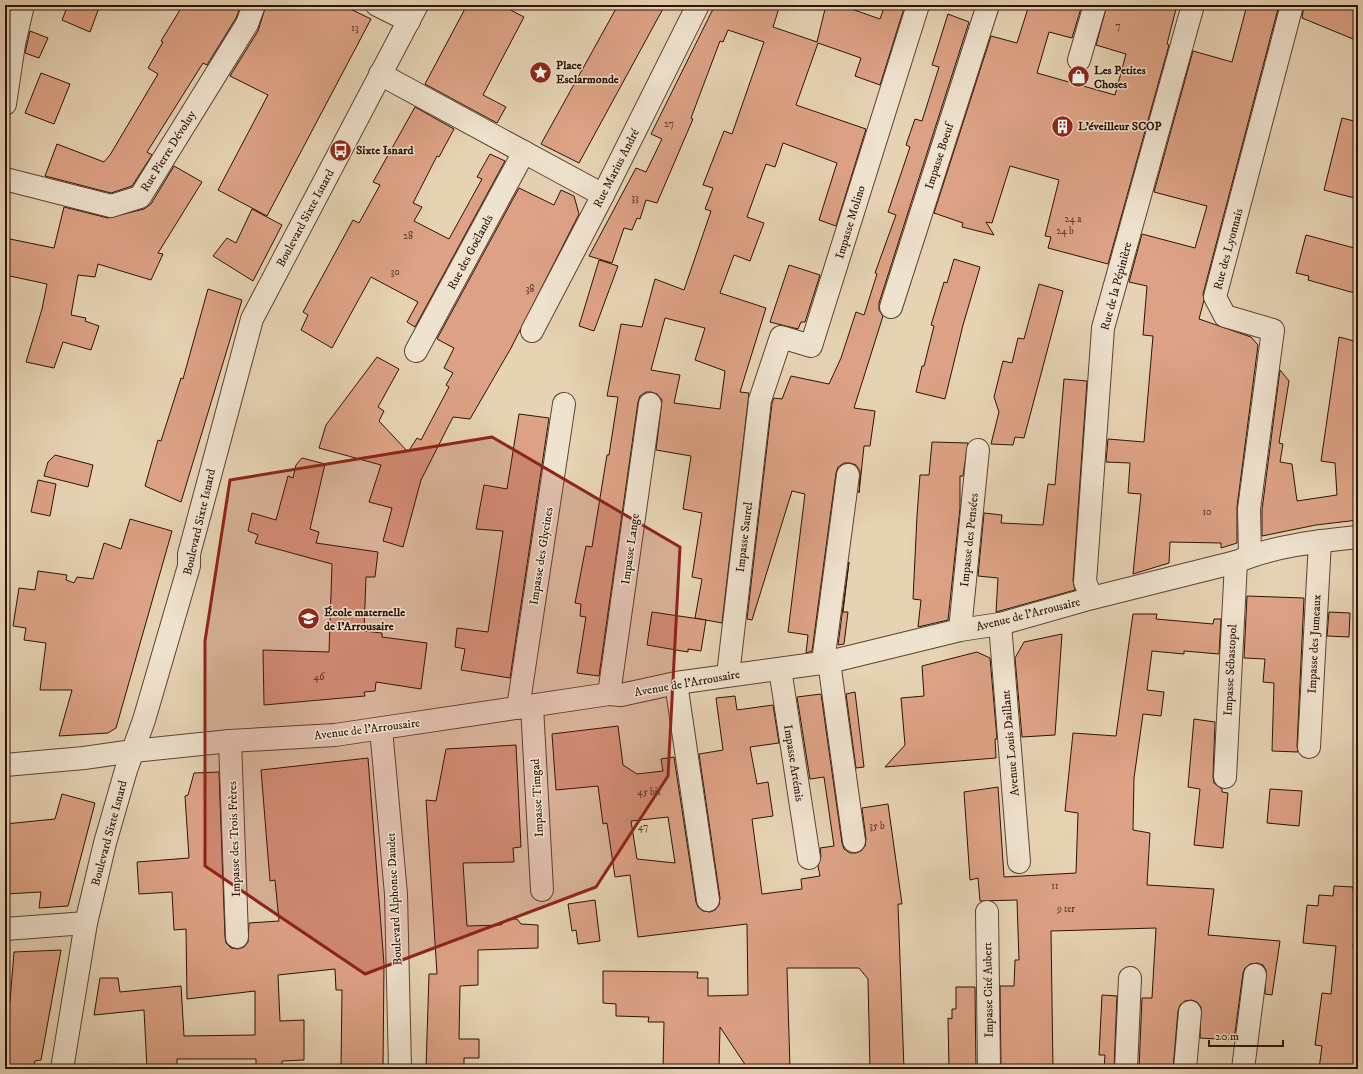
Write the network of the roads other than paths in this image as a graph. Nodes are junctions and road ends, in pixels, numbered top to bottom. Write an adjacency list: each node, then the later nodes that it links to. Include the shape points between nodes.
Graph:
1 (23, 5): 13 (street)
2 (254, 5): 15 (street, Rue Pierre Dévoluy, via 247,24 140,197 111,206)
3 (377, 5): 10 (street)
4 (698, 5): 16 (street, Rue Marius André)
5 (918, 5): 20 (street, Impasse Molino, via 811,346 781,337)
6 (988, 5): 17 (street, Impasse Boeuf)
7 (1095, 5): 11 (street)
8 (1193, 5): 28 (street, Rue de la Pépinière, via 1103,328 1085,582)
9 (1292, 5): 27 (street, Rue des Lyonnais, via 1215,297 1225,316 1273,330)
10 (413, 13): 12 (street, Boulevard Sixte Isnard)
11 (1079, 60)
12 (380, 74): 14 (street); 40 (street, Boulevard Sixte Isnard, via 252,319 189,554 189,566)
13 (5, 104)
14 (524, 152): 16 (street); 19 (street, Rue des Goëlands)
15 (5, 179)
16 (603, 195): 18 (street, Rue Marius André)
17 (891, 307)
18 (532, 331)
19 (416, 351)
20 (760, 400): 33 (street, Impasse Saurel)
21 (564, 404): 36 (street, Impasse des Glycines)
22 (650, 404): 35 (street, Impasse Lange)
23 (978, 450): 30 (street, Impasse des Pensées)
24 (848, 475): 31 (street)
25 (1358, 537): 26 (street, Avenue de l'Arrousaire)
26 (1320, 541): 27 (street, Avenue de l'Arrousaire); 39 (street, Impasse des Jumeaux)
27 (1243, 559): 28 (street, Avenue de l'Arrousaire); 42 (street, Impasse Sébastopol)
28 (1092, 598): 29 (street, Avenue de l'Arrousaire)
29 (1000, 624): 30 (street, Avenue de l'Arrousaire); 45 (street, Avenue Louis Daillant)
30 (960, 630): 31 (street, Avenue de l'Arrousaire)
31 (826, 662): 32 (street, Avenue de l'Arrousaire); 43 (street)
32 (780, 669): 33 (street, Avenue de l'Arrousaire); 44 (street, Impasse Artémis)
33 (728, 675): 34 (street, Avenue de l'Arrousaire)
34 (676, 683): 35 (street, Avenue de l'Arrousaire, via 621,695); 47 (street)
35 (609, 694): 36 (street, Avenue de l'Arrousaire)
36 (525, 707): 37 (street, Avenue de l'Arrousaire); 46 (street, Impasse Timgad)
37 (381, 729): 38 (street, Avenue de l'Arrousaire, via 335,735); 56 (street, Boulevard Alphonse Daudet, via 396,894)
38 (230, 742): 40 (street, Avenue de l'Arrousaire); 51 (street, Impasse des Trois Frères)
39 (1309, 747)
40 (133, 751): 41 (street, Avenue de l'Arrousaire); 49 (street, Boulevard Sixte Isnard, via 105,843)
41 (5, 765)
42 (1225, 777)
43 (854, 841)
44 (809, 858)
45 (1019, 862)
46 (542, 890)
47 (708, 900)
48 (987, 912): 57 (street, Impasse Cité Aubert)
49 (86, 923): 50 (street); 55 (street, Boulevard Sixte Isnard)
50 (5, 929)
51 (237, 937)
52 (1255, 975): 60 (street)
53 (1130, 978): 58 (street)
54 (1190, 1012): 59 (street)
55 (62, 1069)
56 (400, 1069)
57 (989, 1069)
58 (1126, 1069)
59 (1186, 1069)
60 (1243, 1069)

